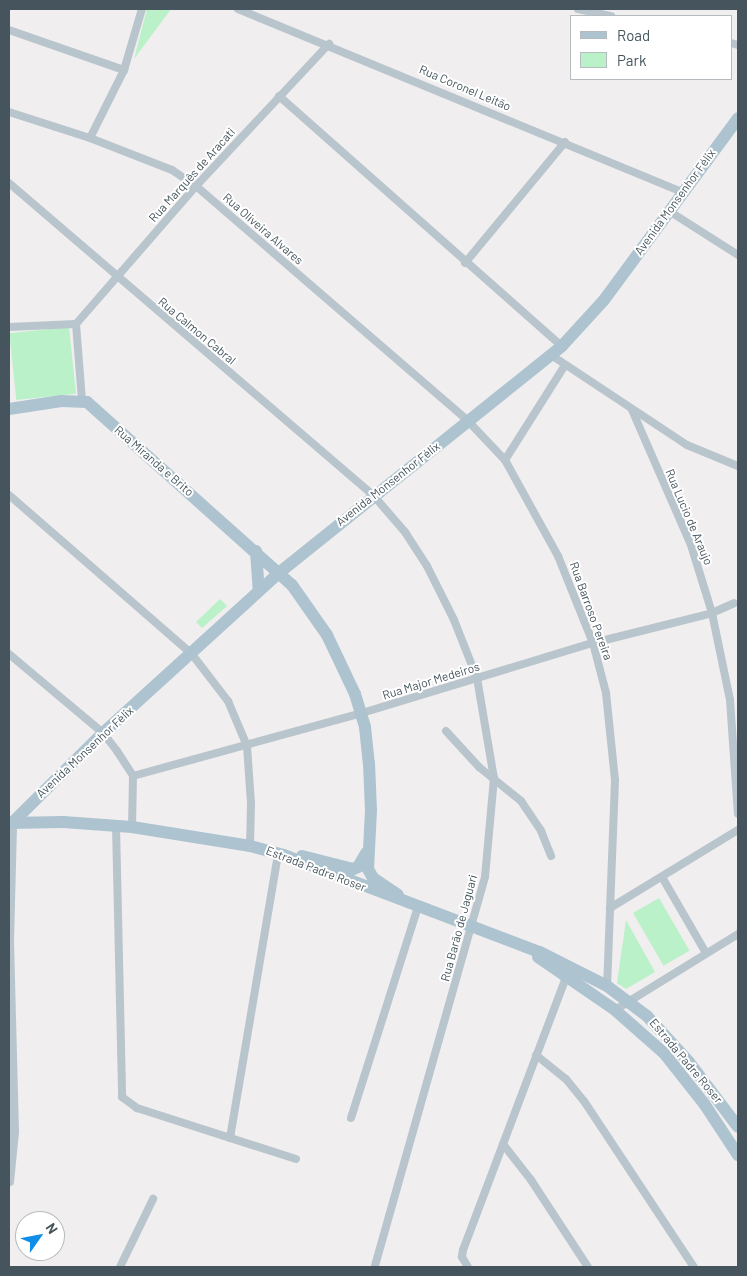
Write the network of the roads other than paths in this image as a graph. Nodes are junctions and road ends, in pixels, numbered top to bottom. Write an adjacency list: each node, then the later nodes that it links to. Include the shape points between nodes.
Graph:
1 (142, 9): 7 (street)
2 (238, 9): 6 (street, Rua Coronel Leitão)
3 (578, 9): 4 (street)
4 (606, 15)
5 (9, 30): 7 (street)
6 (329, 44): 8 (street, Rua Marquês de Aracati); 12 (street, Rua Coronel Leitão)
7 (124, 70): 11 (street)
8 (279, 96): 14 (street, Rua Marquês de Aracati); 18 (street)
9 (9, 112): 11 (street, Rua Oliveira Alvares)
10 (738, 118): 15 (main road, Avenida Monsenhor Félix)
11 (90, 138): 14 (street, Rua Oliveira Alvares, via 172,170)
12 (565, 142): 15 (street, Rua Coronel Leitão); 18 (street)
13 (9, 183): 19 (street, Rua Calmon Cabral)
14 (196, 186): 19 (street, Rua Marquês de Aracati); 28 (street, Rua Oliveira Alvares)
15 (682, 192): 16 (main road, Avenida Monsenhor Félix)
16 (669, 210): 17 (street); 22 (main road, Avenida Monsenhor Félix, via 604,300)
17 (738, 255)
18 (465, 263): 22 (street)
19 (116, 277): 20 (street, Rua Marquês de Aracati); 32 (street, Rua Calmon Cabral)
20 (76, 324): 21 (street); 25 (street)
21 (9, 327)
22 (562, 346): 23 (main road, Avenida Monsenhor Félix)
23 (550, 355): 24 (street); 28 (main road, Avenida Monsenhor Félix)
24 (565, 365): 27 (street); 29 (street)
25 (82, 401): 26 (main road); 33 (main road, Rua Miranda e Brito)
26 (9, 409)
27 (632, 410): 30 (street, via 687,445); 38 (street, Rua Lucio de Araujo, via 691,545)
28 (468, 421): 29 (street, Rua Barroso Pereira); 32 (main road, Avenida Monsenhor Félix)
29 (505, 460): 39 (street, Rua Barroso Pereira, via 558,556)
30 (738, 466)
31 (9, 495): 40 (street)
32 (373, 495): 34 (main road, Avenida Monsenhor Félix); 42 (street, Rua Barão de Jaguari, via 405,532 427,566)
33 (256, 551): 34 (main road, via 279,569); 35 (main road, Rua Miranda e Brito); 36 (main road)
34 (299, 555): 35 (main road, Avenida Monsenhor Félix)
35 (280, 572): 36 (main road, Avenida Monsenhor Félix); 43 (main road, Rua Miranda e Brito, via 327,635 348,675)
36 (259, 590): 40 (main road, Avenida Monsenhor Félix)
37 (734, 603): 38 (street, Rua Major Medeiros)
38 (712, 613): 39 (street, Rua Major Medeiros); 49 (street, Rua Lucio de Araujo, via 730,700)
39 (593, 643): 42 (street, Rua Major Medeiros); 60 (street, Rua Barroso Pereira, via 606,693 613,742 615,780)
40 (191, 653): 45 (main road, Avenida Monsenhor Félix); 46 (street, via 228,701)
41 (9, 654): 45 (street)
42 (478, 678): 43 (street, Rua Major Medeiros); 48 (street, Rua Barão de Jaguari)
43 (362, 713): 46 (street, Rua Major Medeiros); 55 (main road, Rua Miranda e Brito, via 371,787)
44 (446, 731): 48 (street, via 479,767)
45 (103, 733): 47 (street); 50 (main road, Avenida Monsenhor Félix)
46 (247, 746): 47 (street, Rua Major Medeiros); 54 (street)
47 (133, 776): 52 (street)
48 (494, 778): 57 (street, via 521,801 541,832); 61 (street, Rua Barão de Jaguari, via 488,859)
49 (738, 814)
50 (10, 822): 51 (main road, Estrada Padre Roser); 63 (street)
51 (116, 826): 52 (main road, Estrada Padre Roser); 73 (street, via 122,1097 137,1108)
52 (132, 827): 54 (main road, Estrada Padre Roser)
53 (738, 830): 58 (street)
54 (250, 846): 56 (main road, Estrada Padre Roser)
55 (368, 848): 56 (main road, via 361,863 353,869 307,856); 59 (main road, Rua Miranda e Brito, via 367,864 374,878)
56 (281, 854): 59 (main road, Estrada Padre Roser); 73 (street)
57 (551, 856)
58 (662, 876): 60 (street); 65 (street)
59 (416, 906): 61 (main road, Estrada Padre Roser); 71 (street)
60 (610, 908): 67 (street, Rua Barroso Pereira)
61 (474, 925): 64 (main road, Estrada Padre Roser); 80 (street, Rua Barão de Jaguari)
62 (738, 934): 65 (street)
63 (9, 941): 77 (street, via 14,1132)
64 (522, 946): 66 (main road, Estrada Padre Roser); 67 (main road, Estrada Padre Roser)
65 (706, 954): 68 (street)
66 (566, 978): 69 (main road, Estrada Padre Roser); 70 (street)
67 (607, 986): 68 (main road, Estrada Padre Roser)
68 (629, 1001): 69 (street); 72 (main road, Estrada Padre Roser, via 689,1062)
69 (615, 1010): 75 (main road, Estrada Padre Roser, via 671,1061 706,1105)
70 (536, 1055): 74 (street); 83 (street, via 566,1079 584,1101)
71 (351, 1118)
72 (738, 1127)
73 (230, 1138): 76 (street)
74 (503, 1144): 81 (street, via 463,1250 462,1257); 82 (street, via 531,1180)
75 (738, 1155)
76 (296, 1159)
77 (9, 1182)
78 (153, 1199): 79 (street)
79 (120, 1267)
80 (375, 1267)
81 (468, 1267)
82 (588, 1267)
83 (694, 1267)

